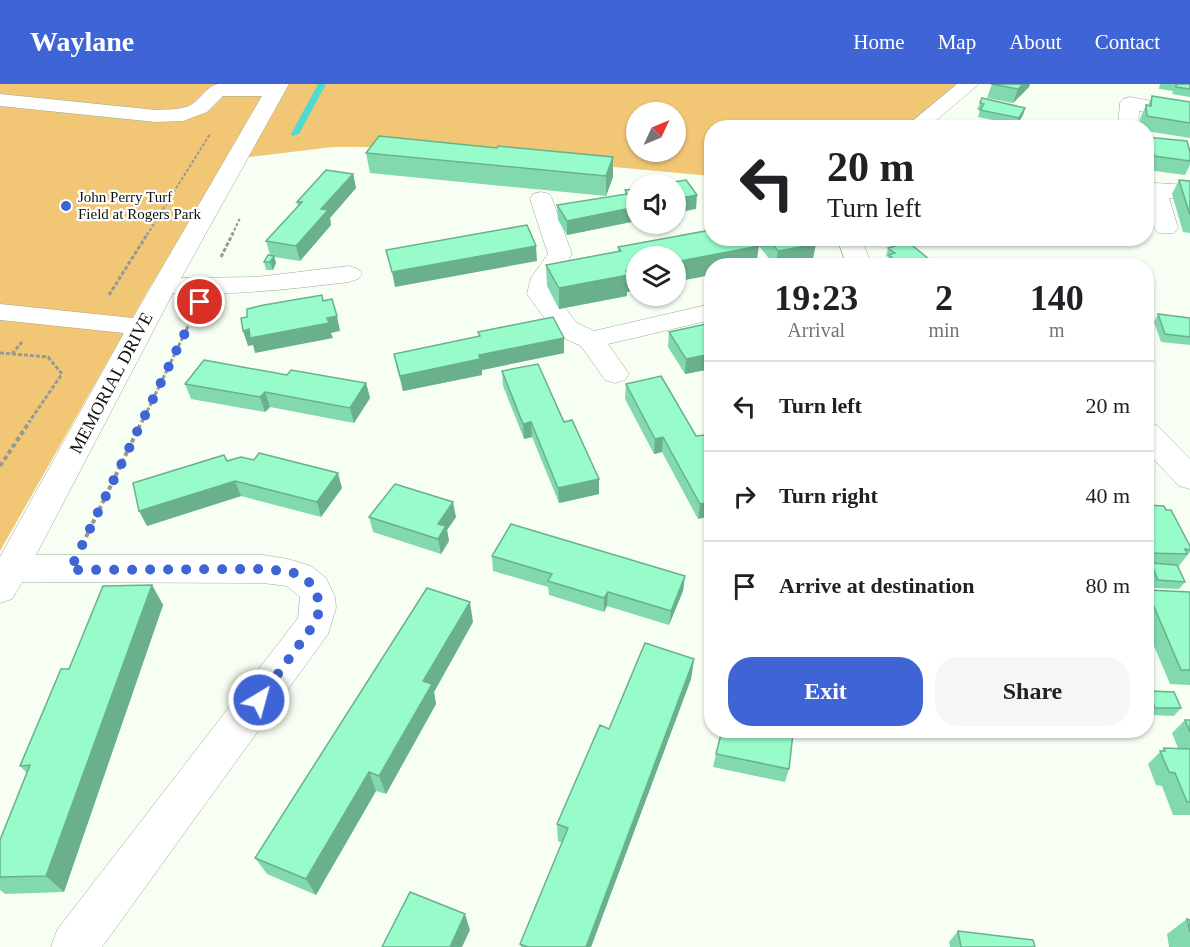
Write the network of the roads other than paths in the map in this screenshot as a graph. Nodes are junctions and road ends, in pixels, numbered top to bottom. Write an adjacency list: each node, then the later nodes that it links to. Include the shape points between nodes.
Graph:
1 (8, 84): 5 (street)
2 (969, 84): 8 (street)
3 (221, 87): 4 (street); 6 (street, via 200,108 183,115 156,116)
4 (277, 87): 16 (street, MEMORIAL DRIVE)
5 (0, 88)
6 (0, 100)
7 (1190, 114): 9 (street, via 1130,103)
8 (924, 120)
9 (1129, 120)
10 (1154, 176): 11 (street)
11 (1190, 180)
12 (1190, 192): 14 (street, via 1155,190)
13 (541, 199): 20 (street, via 560,254 544,278 540,294 567,329)
14 (1166, 228)
15 (349, 274): 16 (street, via 206,289)
16 (165, 285): 19 (street, MEMORIAL DRIVE)
17 (0, 312): 19 (street)
18 (704, 314): 20 (street)
19 (141, 327): 24 (street, MEMORIAL DRIVE)
20 (591, 340): 21 (street)
21 (615, 374)
22 (1154, 440): 23 (street)
23 (1190, 478)
24 (6, 579): 25 (street, via 70,570 263,569 292,572 312,584 321,606 315,623)
25 (74, 947)

